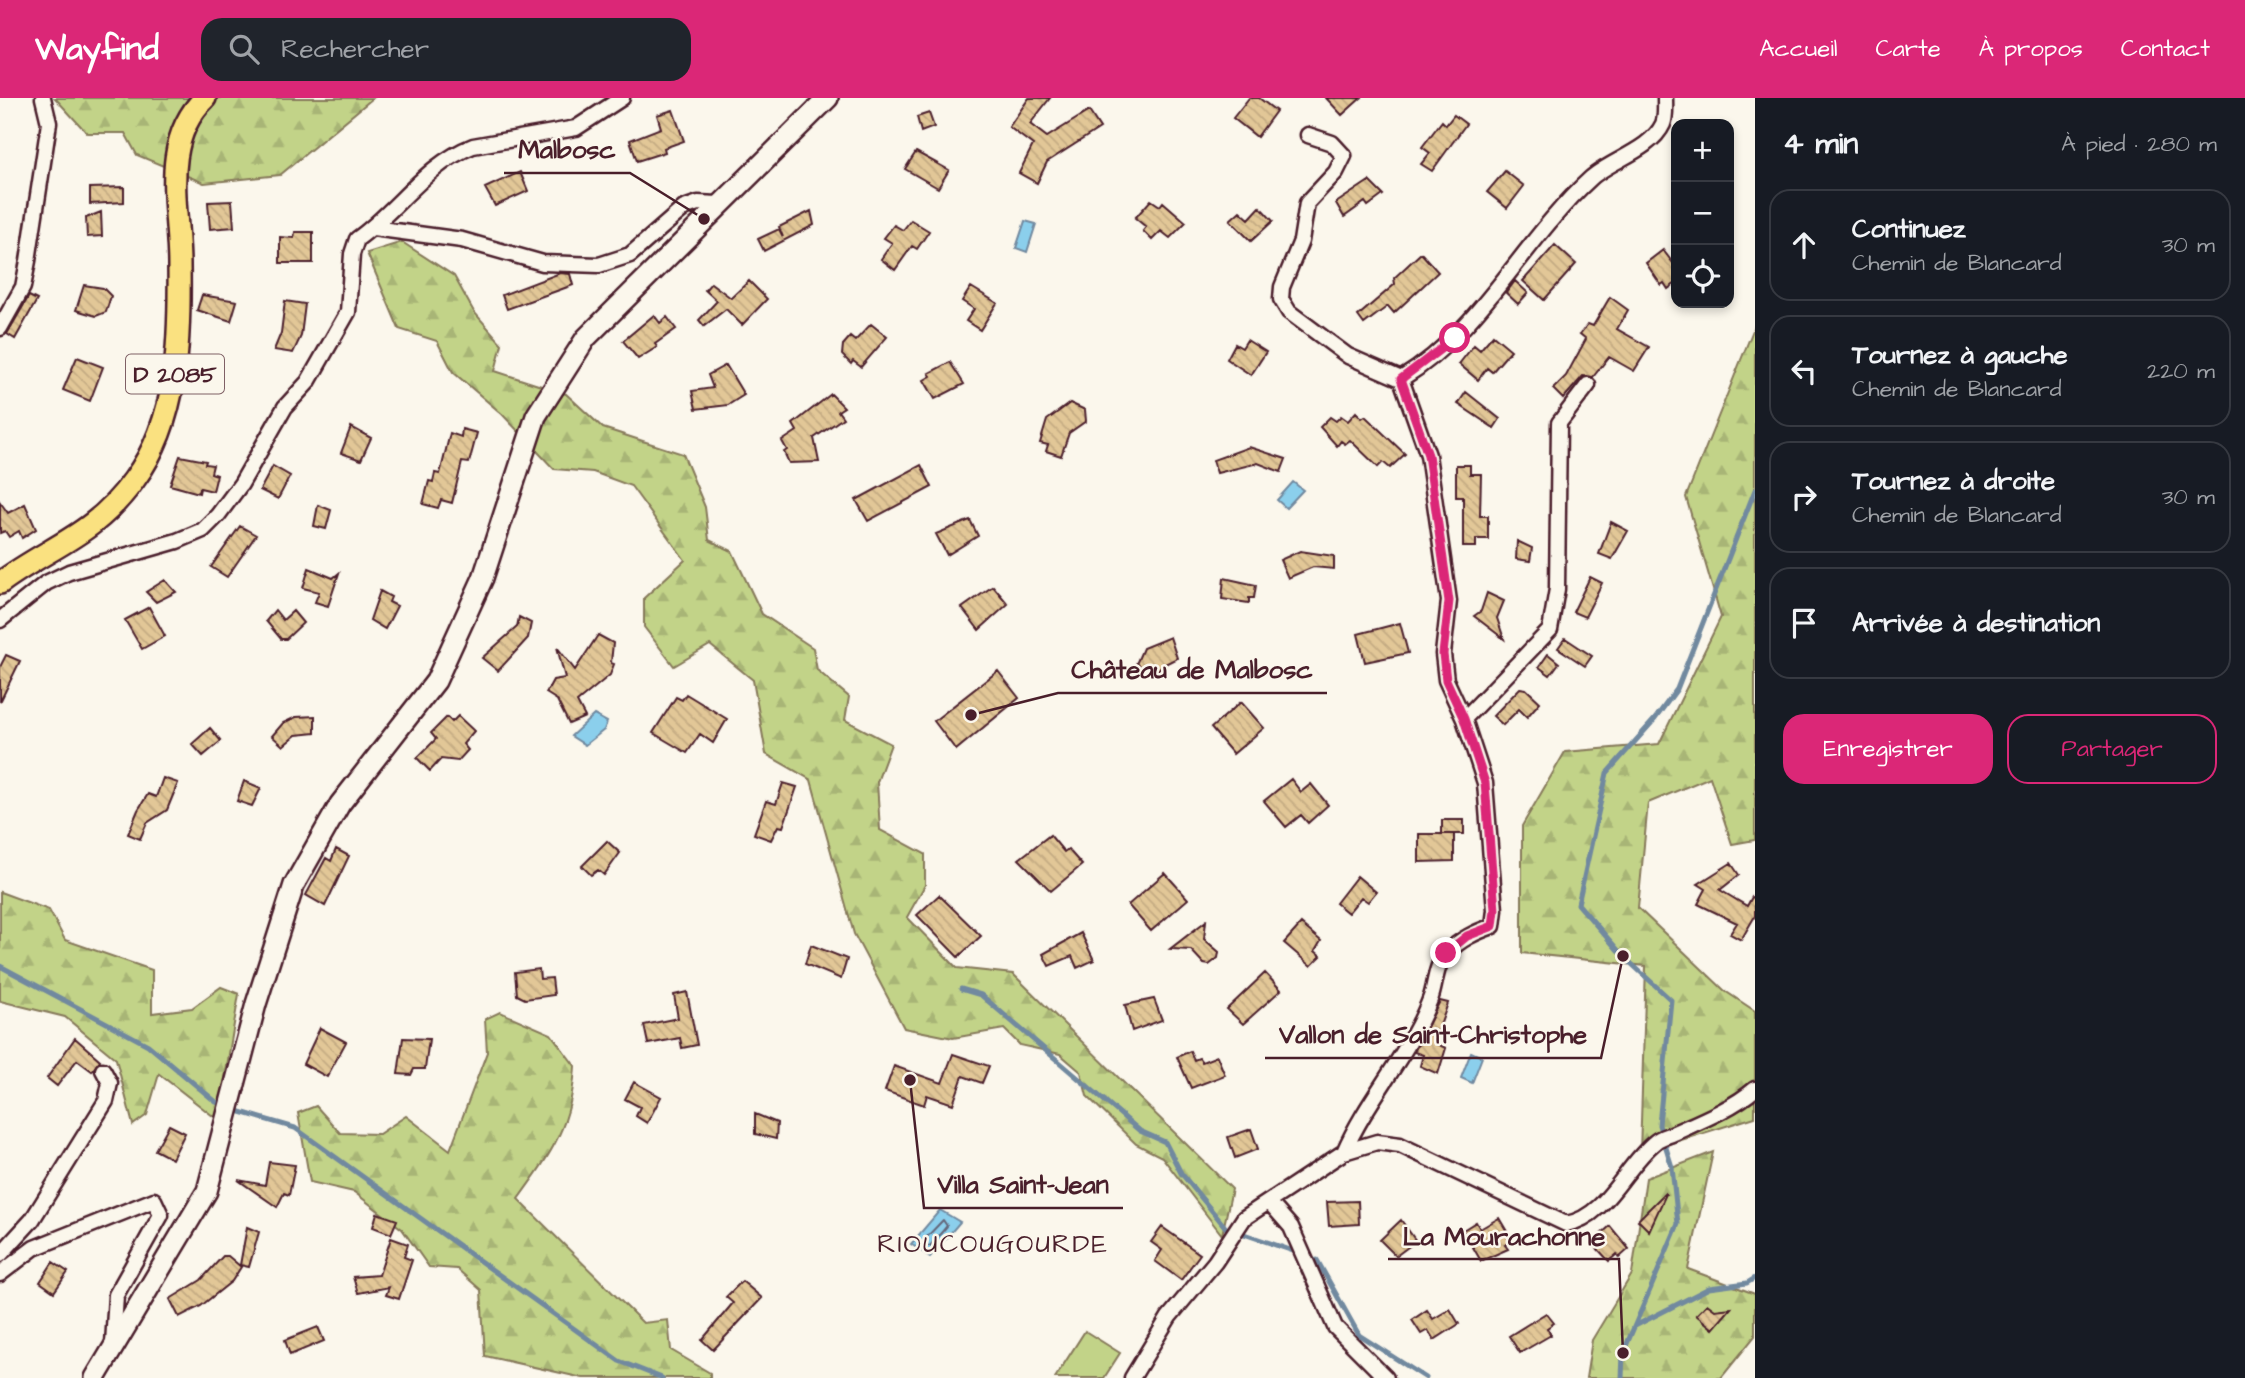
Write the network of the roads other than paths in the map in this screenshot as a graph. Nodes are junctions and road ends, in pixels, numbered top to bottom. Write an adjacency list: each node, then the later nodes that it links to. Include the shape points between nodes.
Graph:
1 (43, 98): 9 (street, via 49,123 28,261 23,287)
2 (205, 98): 12 (main road, D 2085, via 181,132 175,162 179,264 175,376 151,456 98,521)
3 (622, 98): 8 (street, via 576,128 558,134 458,152)
4 (828, 98): 7 (main road)
5 (1665, 98): 10 (street, via 1664,123 1654,136 1592,177 1455,338)
6 (1308, 135): 10 (street, via 1332,143 1345,156 1307,203 1301,241 1281,299 1289,312 1348,356)
7 (718, 204): 8 (street, via 684,208 630,255 599,265 543,263 462,240); 21 (main road, via 586,338 536,416 483,578 436,681 340,804 294,884 256,1004 207,1192)
8 (373, 228): 13 (street, via 357,239 352,254 348,312 308,382 285,407 218,515 203,530 177,541 46,583)
9 (0, 328)
10 (1401, 379): 14 (street, via 1428,455 1449,601 1443,654 1446,680)
11 (1588, 385): 14 (street, via 1559,423 1557,589 1550,631)
12 (0, 583)
13 (0, 620)
14 (1464, 719): 17 (street, via 1485,783 1493,926 1467,936 1446,953 1409,1044 1357,1122)
15 (103, 1070): 19 (street, via 110,1083 106,1101 32,1220)
16 (1755, 1089): 17 (street, via 1664,1137 1626,1171 1595,1212 1584,1221 1566,1224 1400,1145 1377,1142)
17 (1344, 1152): 18 (street)
18 (1270, 1203): 23 (street, via 1244,1217 1215,1262 1169,1317); 24 (street, via 1292,1227 1335,1327)
19 (0, 1255)
20 (0, 1274): 21 (street, via 34,1248 155,1200 162,1215 116,1295)
21 (113, 1345): 22 (main road)
22 (95, 1378)
23 (1132, 1378)
24 (1386, 1378)

